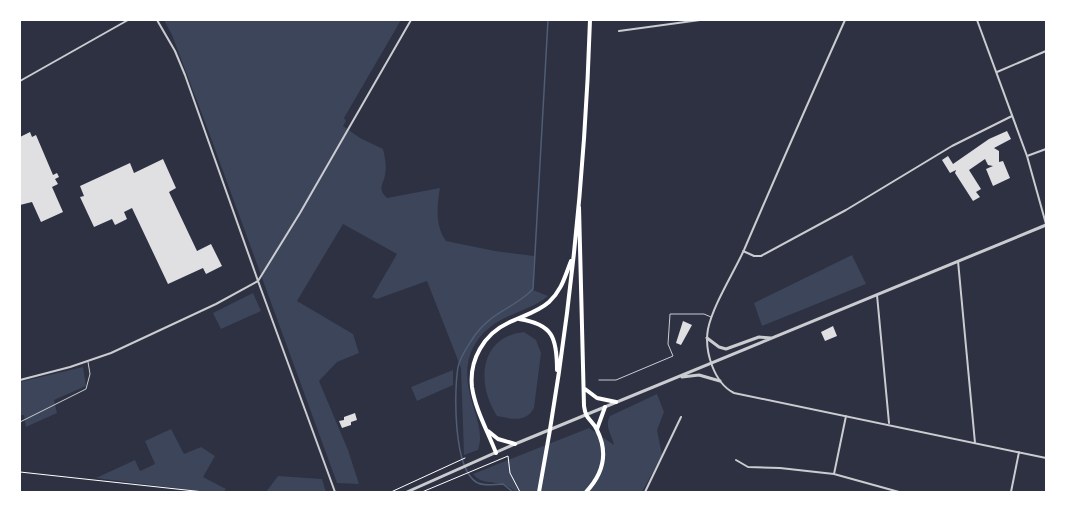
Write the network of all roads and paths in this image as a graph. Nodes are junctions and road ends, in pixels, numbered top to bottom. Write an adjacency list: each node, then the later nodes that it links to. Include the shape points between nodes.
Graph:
1 (128, 20): 11 (street)
2 (157, 20): 20 (street, via 185,75)
3 (411, 20): 20 (street)
4 (590, 20): 15 (main road)
5 (700, 20): 8 (street)
6 (845, 20): 17 (street)
7 (977, 20): 10 (street)
8 (619, 32)
9 (1047, 51): 10 (street)
10 (997, 72): 12 (street)
11 (20, 81)
12 (1012, 116): 14 (street); 17 (street, via 952,146 761,256)
13 (1047, 148): 14 (street)
14 (1027, 156): 16 (street)
15 (579, 192): 18 (main road); 33 (main road)
16 (1047, 225): 19 (street)
17 (743, 251): 22 (street)
18 (573, 255): 23 (main road, via 555,296); 32 (main road)
19 (958, 261): 21 (street); 43 (street)
20 (258, 281): 26 (street); 53 (street)
21 (877, 295): 25 (street); 40 (street)
22 (711, 317): 24 (street); 30 (lane, via 670,314 669,344 673,356 616,380)
23 (518, 319): 32 (main road, via 539,324 551,334 557,349); 41 (main road, via 486,339 475,360 472,388)
24 (707, 338): 25 (street, via 722,349 759,337); 27 (street)
25 (773, 338): 27 (street)
26 (88, 361): 29 (street); 39 (lane, via 86,389)
27 (711, 363): 28 (street); 31 (street)
28 (677, 377): 31 (street, via 699,375); 34 (street)
29 (20, 380)
30 (599, 380)
31 (720, 381): 37 (street, via 734,393)
32 (557, 386): 58 (main road)
33 (585, 389): 34 (main road, via 597,398); 36 (main road)
34 (616, 402): 35 (street)
35 (605, 407): 36 (street); 42 (main road)
36 (585, 415): 42 (main road); 44 (street)
37 (846, 416): 40 (street); 51 (street)
38 (681, 417): 60 (street)
39 (20, 422)
40 (889, 425): 43 (street)
41 (486, 428): 44 (main road, via 498,439); 46 (main road)
42 (597, 429): 59 (main road, via 604,458 602,469)
43 (975, 442): 45 (street)
44 (515, 444): 46 (street)
45 (1019, 452): 48 (street); 62 (street)
46 (496, 453): 55 (street)
47 (465, 458): 54 (path)
48 (1047, 458)
49 (736, 460): 51 (street, via 748,467)
50 (20, 472): 52 (path)
51 (834, 474): 61 (street)
52 (204, 492)
53 (335, 492)
54 (391, 492)
55 (407, 492)
56 (422, 492): 57 (path, via 508,456 510,473)
57 (520, 492)
58 (539, 492)
59 (586, 492)
60 (645, 492)
61 (898, 492)
62 (1011, 492)

